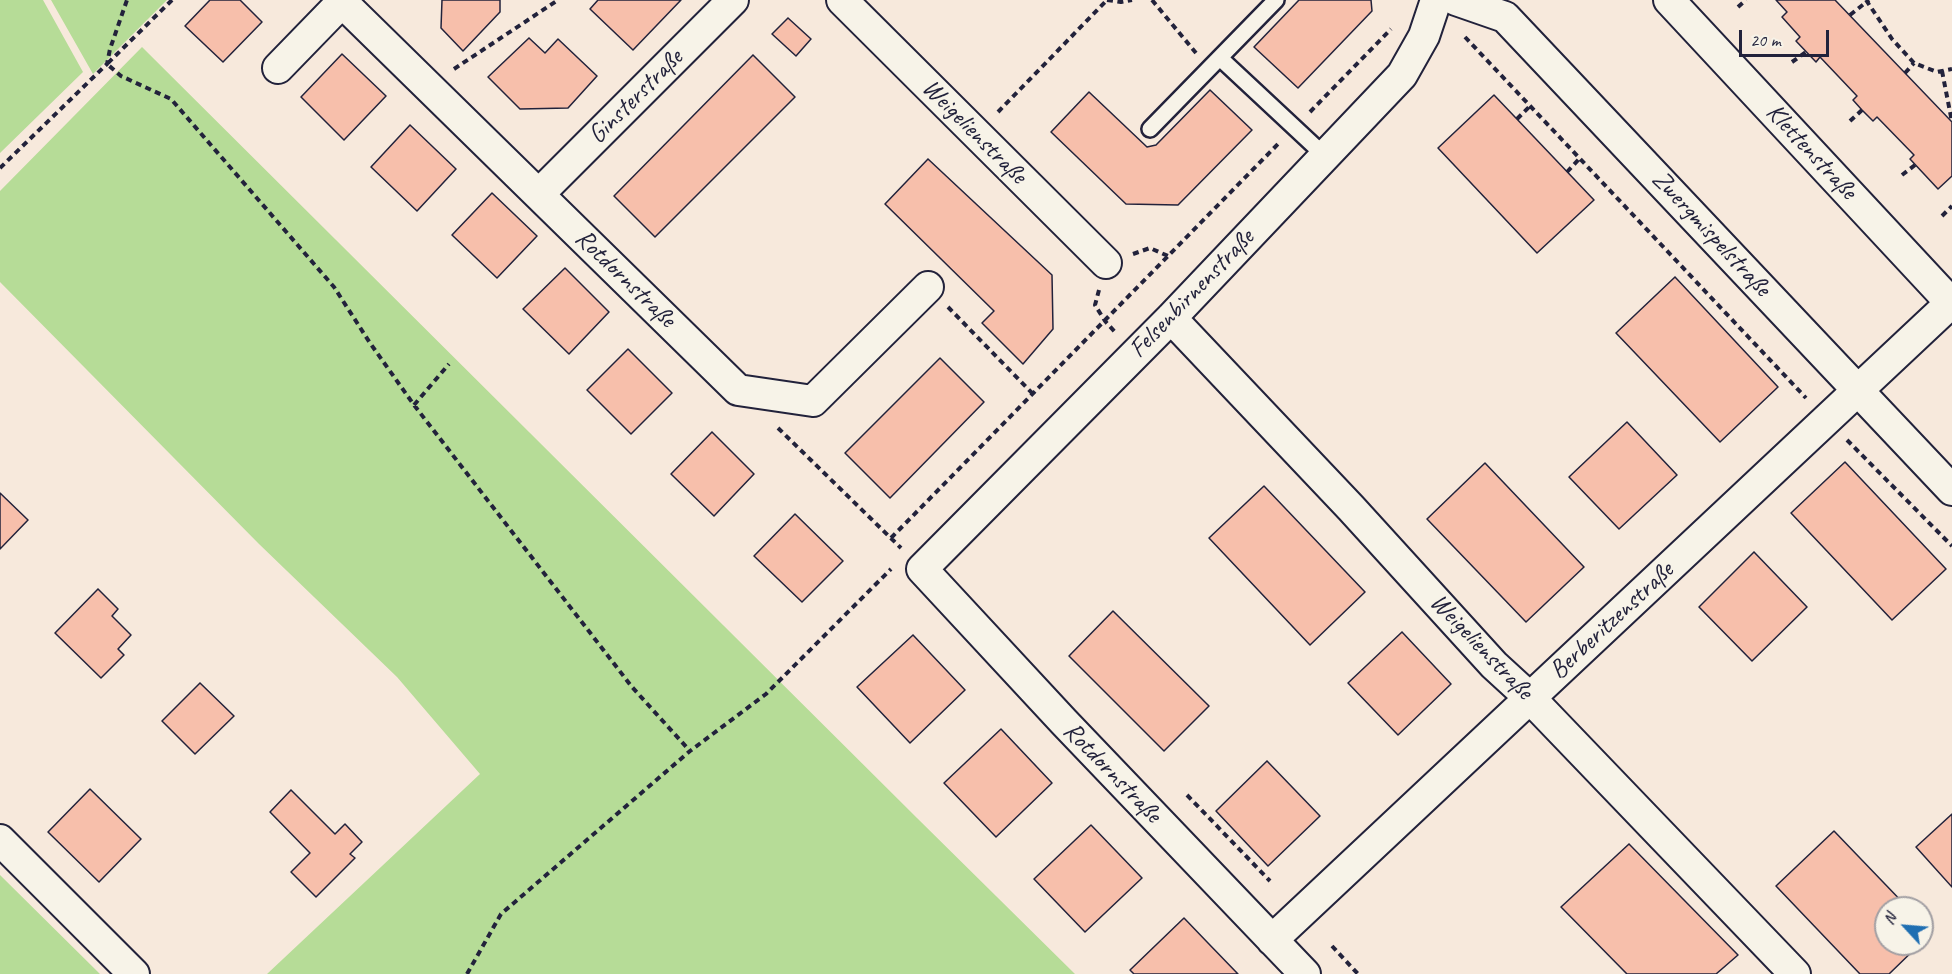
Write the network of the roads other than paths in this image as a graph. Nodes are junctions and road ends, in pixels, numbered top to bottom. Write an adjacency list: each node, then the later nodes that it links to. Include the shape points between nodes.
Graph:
1 (733, 0): 11 (street, Ginsterstraße)
2 (842, 0): 12 (street, Weigelienstraße)
3 (1276, 0): 7 (lane)
4 (1669, 0): 14 (street, Klettenstraße)
5 (343, 1): 8 (street); 11 (street, Rotdornstraße)
6 (1441, 3): 10 (street, Felsenbirnenstraße, via 1402,75); 16 (street, Zwergmispelstraße, via 1505,16)
7 (1214, 63): 9 (lane); 10 (lane)
8 (278, 68)
9 (1150, 129)
10 (1325, 156): 15 (street, Felsenbirnenstraße)
11 (539, 194): 13 (street, Rotdornstraße, via 738,390 813,400)
12 (1106, 263)
13 (928, 287)
14 (1952, 303): 16 (street, Berberitzenstraße)
15 (1171, 318): 18 (street, Felsenbirnenstraße); 19 (street, Weigelienstraße, via 1494,665)
16 (1858, 392): 17 (street, Zwergmispelstraße); 19 (street, Berberitzenstraße)
17 (1952, 490)
18 (914, 561): 21 (street, Rotdornstraße)
19 (1530, 698): 21 (street, Berberitzenstraße); 24 (street, Weigelienstraße)
20 (0, 840): 22 (street)
21 (1272, 940): 23 (street, Rotdornstraße)
22 (134, 974)
23 (1305, 974)
24 (1795, 974)

